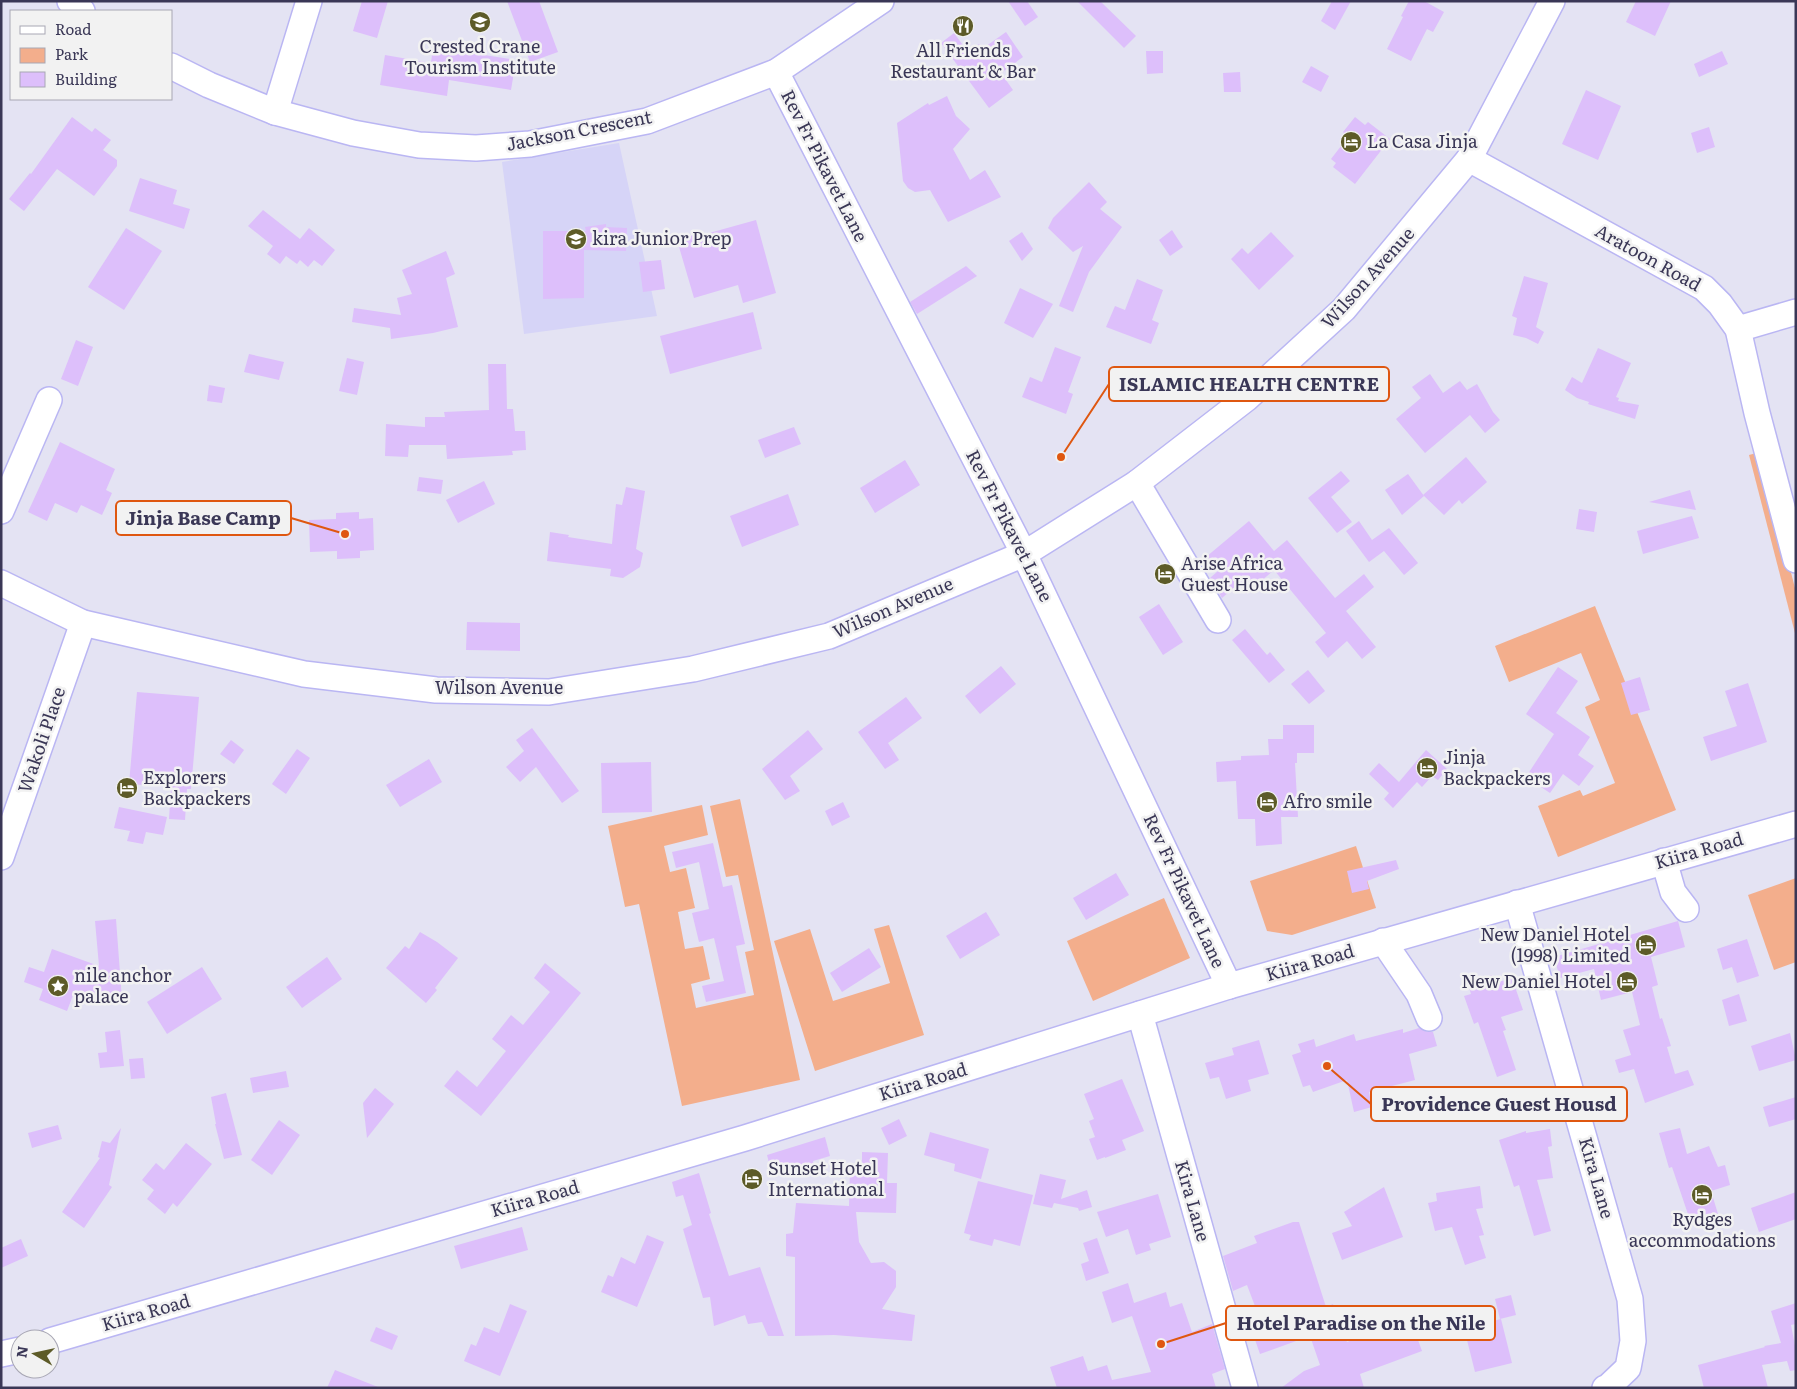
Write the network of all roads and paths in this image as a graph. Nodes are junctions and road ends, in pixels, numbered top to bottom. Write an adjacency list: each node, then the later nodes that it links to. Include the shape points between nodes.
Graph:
1 (70, 1): 5 (street)
2 (309, 1): 8 (street)
3 (881, 1): 7 (street, Jackson Crescent)
4 (1552, 1): 9 (street, Wilson Avenue)
5 (81, 10)
6 (172, 66): 8 (street, Jackson Crescent)
7 (776, 72): 8 (street, Jackson Crescent, via 647,121 530,144 476,148 419,144 353,133); 15 (street, Rev Fr Pikavet Lane)
8 (275, 112)
9 (1469, 159): 11 (street, Aratoon Road, via 1704,288); 13 (street, Wilson Avenue, via 1344,309 1246,398)
10 (1796, 312): 11 (street)
11 (1738, 328): 16 (street, Aratoon Road)
12 (49, 400): 14 (street)
13 (1137, 483): 15 (street, Wilson Avenue); 18 (street)
14 (1, 511)
15 (1024, 554): 19 (street, Wilson Avenue, via 829,636 693,668 550,692 436,690 304,674); 26 (street, Rev Fr Pikavet Lane)
16 (1796, 560)
17 (1, 583): 19 (street, Wilson Avenue)
18 (1218, 620)
19 (83, 623): 21 (street, Wakoli Place)
20 (1796, 824): 22 (street, Kiira Road)
21 (1, 858)
22 (1664, 861): 23 (street, Kiira Road); 24 (street, via 1673,892)
23 (1517, 903): 25 (street, Kiira Road); 31 (street, Kira Lane, via 1630,1299 1633,1341 1628,1368)
24 (1686, 909)
25 (1383, 942): 26 (street, Kiira Road); 28 (street, via 1419,994)
26 (1229, 986): 27 (street, Kiira Road)
27 (1140, 1014): 29 (street, Kiira Road, via 745,1138); 30 (street, Kira Lane)
28 (1429, 1018)
29 (60, 1338)
30 (1245, 1388)
31 (1605, 1388)

